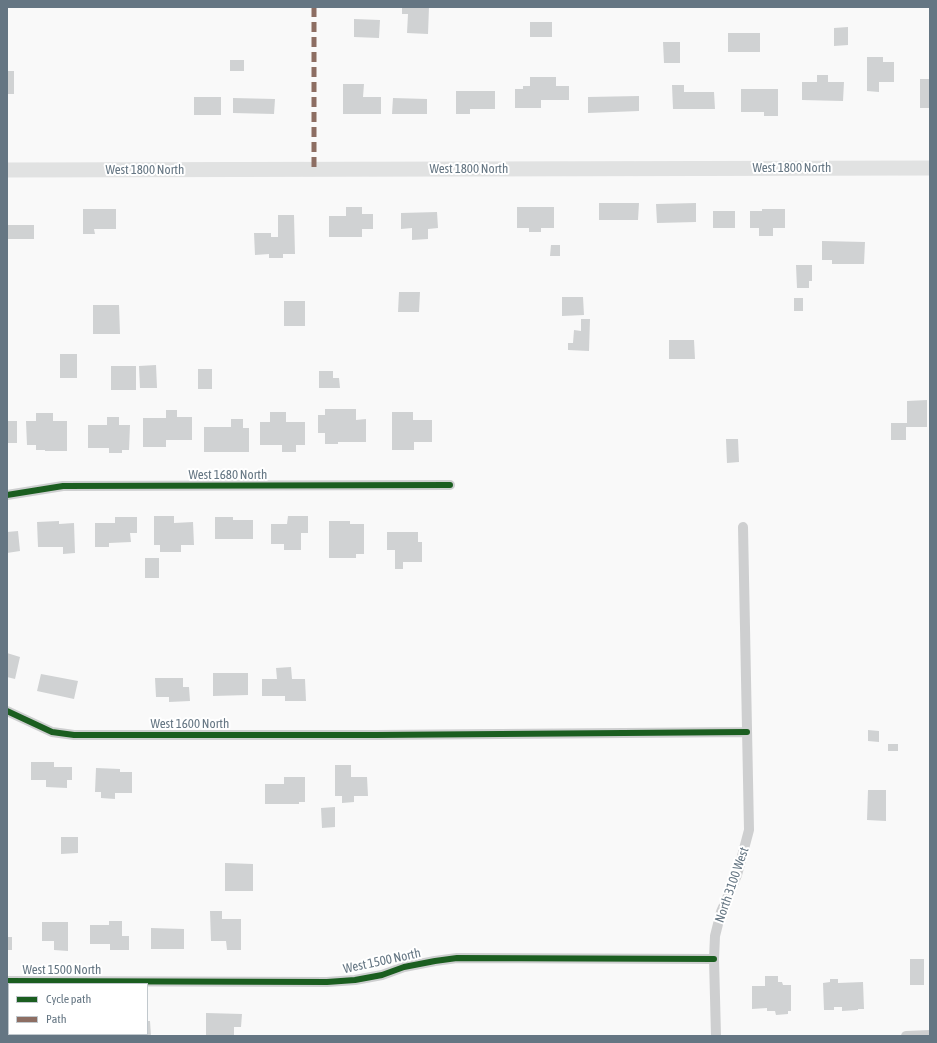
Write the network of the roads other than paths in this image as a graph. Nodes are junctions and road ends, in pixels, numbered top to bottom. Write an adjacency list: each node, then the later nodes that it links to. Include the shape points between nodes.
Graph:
1 (930, 168): 2 (main road, West 1800 North)
2 (7, 170)
3 (450, 485): 4 (street, West 1680 North, via 63,486)
4 (7, 495)
5 (743, 527): 7 (street, North 3100 West)
6 (7, 711): 7 (street, West 1600 North, via 52,732 74,735)
7 (747, 732): 8 (street, North 3100 West, via 750,830 737,874 721,912 715,936)
8 (714, 959): 10 (street, West 1500 North, via 457,958 404,967 382,975 327,982); 12 (street, North 3100 West)
9 (7, 981): 10 (street, West 1500 North)
10 (88, 983)
11 (930, 1034): 13 (street)
12 (716, 1036)
13 (906, 1036)

